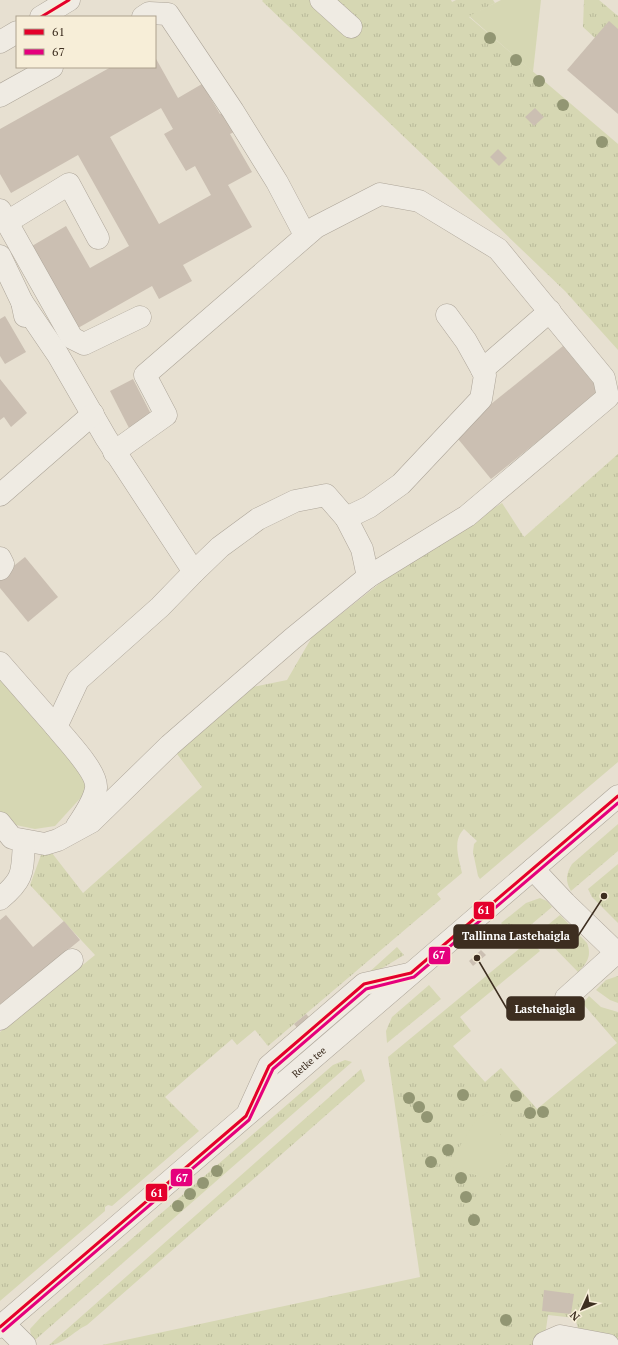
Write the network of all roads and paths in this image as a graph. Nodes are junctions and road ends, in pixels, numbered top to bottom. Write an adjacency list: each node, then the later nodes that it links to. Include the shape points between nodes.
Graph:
1 (321, 0): 5 (street)
2 (67, 1): 3 (street)
3 (43, 16)
4 (144, 16): 11 (street, via 149,13 168,14 233,110 277,182)
5 (351, 27)
6 (16, 33): 7 (street)
7 (0, 42)
8 (50, 68): 9 (street)
9 (0, 96)
10 (3, 216): 12 (street, via 69,184); 16 (street, via 72,338 84,344)
11 (305, 235): 14 (street, via 380,194 419,201 498,249); 19 (street, via 145,375 166,416)
12 (98, 238)
13 (0, 256): 18 (street, via 23,310 58,355)
14 (550, 310): 17 (street); 25 (street, via 604,378 608,397 467,516)
15 (447, 315): 17 (street, via 466,341)
16 (140, 317)
17 (482, 370): 21 (street, via 485,375 481,398 444,440 401,484 369,508)
18 (93, 414): 19 (street); 20 (street)
19 (114, 452): 24 (street)
20 (0, 496)
21 (346, 518): 24 (street, via 326,494 295,501 258,520 220,547); 25 (street, via 362,549)
22 (0, 558): 23 (street, via 3,564)
23 (0, 569)
24 (194, 572): 27 (street, via 160,607 78,680)
25 (368, 577): 30 (street, via 170,745 92,822)
26 (0, 663): 27 (street)
27 (56, 728): 30 (street, via 93,775 96,787 89,808)
28 (618, 796): 32 (street, Retke tee)
29 (0, 823): 31 (street, via 12,838)
30 (73, 832): 31 (street, via 45,844)
31 (24, 841): 33 (street, via 22,874 12,889)
32 (533, 869): 34 (street); 38 (street, Retke tee)
33 (0, 899)
34 (617, 953): 36 (street)
35 (72, 960): 37 (street)
36 (566, 998)
37 (0, 1019)
38 (2, 1325): 40 (street)
39 (544, 1343): 41 (street, via 560,1336)
40 (25, 1345)
41 (608, 1345)

